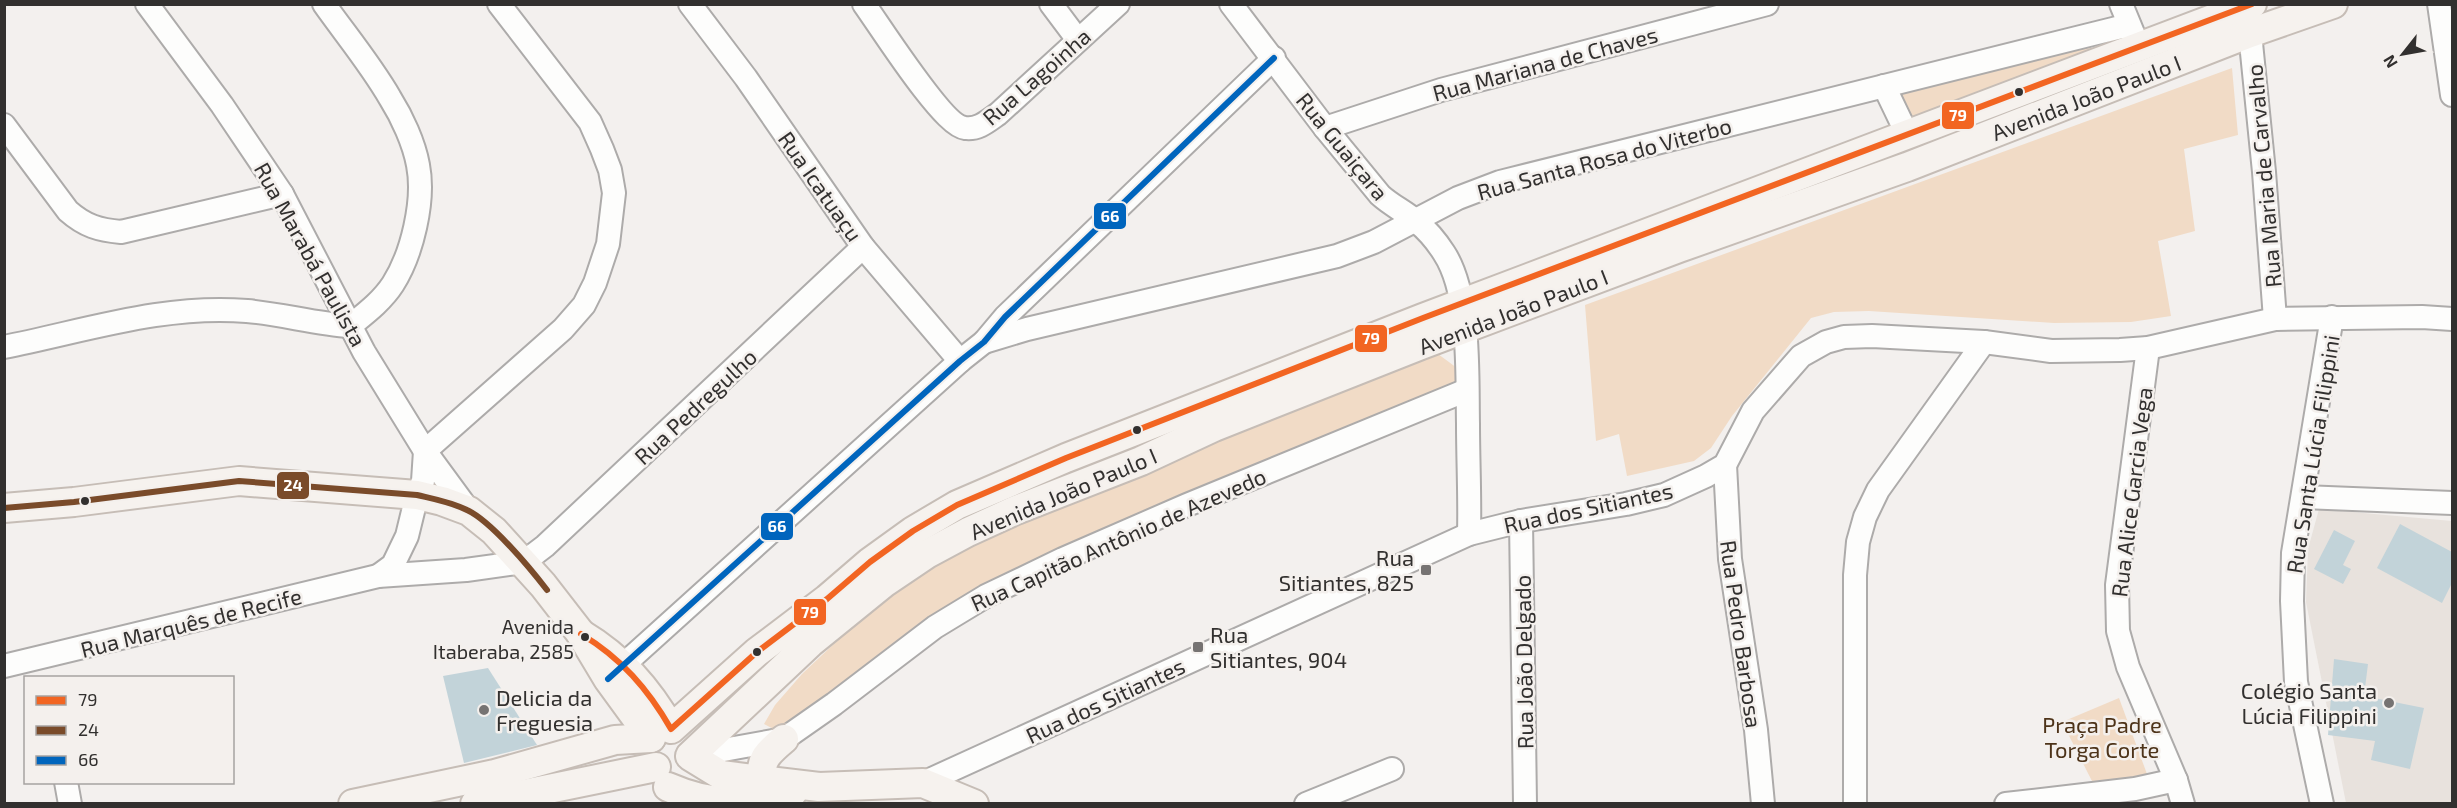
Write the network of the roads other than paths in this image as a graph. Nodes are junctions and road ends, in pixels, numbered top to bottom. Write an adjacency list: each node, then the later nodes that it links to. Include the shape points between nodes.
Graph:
1 (147, 4): 23 (street, Rua Marabá Paulista)
2 (324, 4): 30 (street, via 391,98 418,165 416,220 407,259 392,285)
3 (499, 4): 37 (street, via 590,122 602,148 614,193 608,244 584,305 563,329)
4 (690, 4): 25 (street, Rua Icatuaçu)
5 (864, 4): 15 (street, Rua Lagoinha, via 925,91 946,116 964,129 988,122)
6 (1051, 4): 15 (street)
7 (1118, 4): 15 (street, Rua Lagoinha)
8 (1231, 4): 16 (street, Rua Guaiçara)
9 (1767, 4): 21 (street, Rua Mariana de Chaves, via 1441,90)
10 (2252, 4): 13 (main road, Avenida João Paulo I)
11 (2333, 4): 14 (main road, Avenida João Paulo I)
12 (2439, 4): 18 (street)
13 (2130, 26): 17 (street, Rua Santa Rosa do Viterbo); 19 (main road, via 2139,56 2090,82); 22 (main road, Avenida João Paulo I)
14 (2250, 33): 19 (main road, Avenida João Paulo I); 28 (street, Rua Maria de Carvalho)
15 (1078, 40)
16 (1274, 58): 21 (street, Rua Guaiçara); 31 (street, via 1005,317)
17 (1884, 86): 22 (street); 24 (street, Rua Santa Rosa do Viterbo, via 1500,182 1458,198)
18 (2452, 95)
19 (2071, 103): 26 (main road, Avenida João Paulo I, via 1907,167 1679,248)
20 (4, 124): 23 (street, via 68,211 94,229 121,232)
21 (1325, 128): 24 (street, Rua Guaiçara, via 1380,195)
22 (1907, 134): 26 (main road, Avenida João Paulo I)
23 (282, 194): 30 (street, Rua Marabá Paulista)
24 (1417, 221): 26 (street, Rua Guaiçara, via 1445,255); 31 (street, Rua Santa Rosa do Viterbo, via 1337,256)
25 (863, 247): 35 (street, Rua Icatuaçu); 47 (street, Rua Pedregulho)
26 (1463, 316): 36 (street, Rua Guaiçara); 53 (main road, Avenida João Paulo I, via 1066,458 957,505 870,562); 56 (main road, Avenida João Paulo I, via 945,544 884,583 810,643)
27 (2332, 317): 28 (street); 29 (street); 40 (street, Rua Santa Lúcia Filippini)
28 (2275, 319): 34 (street)
29 (2452, 319)
30 (350, 326): 33 (street, via 246,311 168,312); 37 (street, Rua Marabá Paulista)
31 (984, 342): 35 (street)
32 (1984, 342): 34 (street, via 2051,351); 38 (street, via 1872,336 1826,342 1801,356 1766,394); 69 (street, via 1878,490 1858,542)
33 (4, 347)
34 (2148, 348): 57 (street, Rua Alice Garcia Vega, via 2117,585 2118,631 2128,667)
35 (960, 361): 52 (street)
36 (1467, 390): 45 (street, Rua Guaiçara); 54 (street, Rua Capitão Antônio de Azevedo, via 1187,505 986,596 935,627)
37 (425, 451): 39 (street, via 423,481); 43 (street, Rua Marabá Paulista)
38 (1725, 465): 44 (street, Rua dos Sitiantes, via 1664,495); 68 (street, Rua Pedro Barbosa, via 1730,559)
39 (417, 495): 42 (main road, via 239,481); 43 (main road); 46 (street)
40 (2303, 497): 41 (street); 72 (street, Rua Santa Lúcia Filippini, via 2293,553 2296,682)
41 (2452, 503)
42 (4, 508)
43 (469, 511): 47 (main road)
44 (1521, 521): 45 (street, Rua dos Sitiantes); 67 (street, Rua João Delgado)
45 (1469, 534): 59 (street, Rua dos Sitiantes)
46 (407, 536): 48 (street, via 417,559); 49 (street, via 393,565)
47 (524, 562): 48 (street, Rua Marquês de Recife); 52 (main road)
48 (435, 572): 49 (street, Rua Marquês de Recife)
49 (378, 576): 51 (street, Rua Marquês de Recife)
50 (4, 666): 51 (street, Rua Marquês de Recife)
51 (45, 668)
52 (616, 672): 53 (main road)
53 (661, 733): 56 (main road, via 647,752 649,759); 56 (main road, via 678,730 688,740); 63 (main road, via 615,740 495,774)
54 (784, 739): 56 (street, Rua Capitão Antônio de Azevedo); 58 (main road, via 762,765)
55 (1392, 769): 66 (street)
56 (670, 777): 58 (main road, via 720,775); 61 (main road, via 688,796 715,803 737,803); 64 (main road)
57 (2176, 780): 70 (street, via 2135,789); 71 (street, Rua Alice Garcia Vega)
58 (768, 781): 61 (main road)
59 (923, 783): 61 (main road); 65 (main road)
60 (66, 784): 62 (street)
61 (819, 787)
62 (70, 804)
63 (353, 804)
64 (476, 804)
65 (974, 804)
66 (1306, 804)
67 (1525, 804)
68 (1763, 804)
69 (1855, 804)
70 (2006, 804)
71 (2183, 804)
72 (2322, 804)

